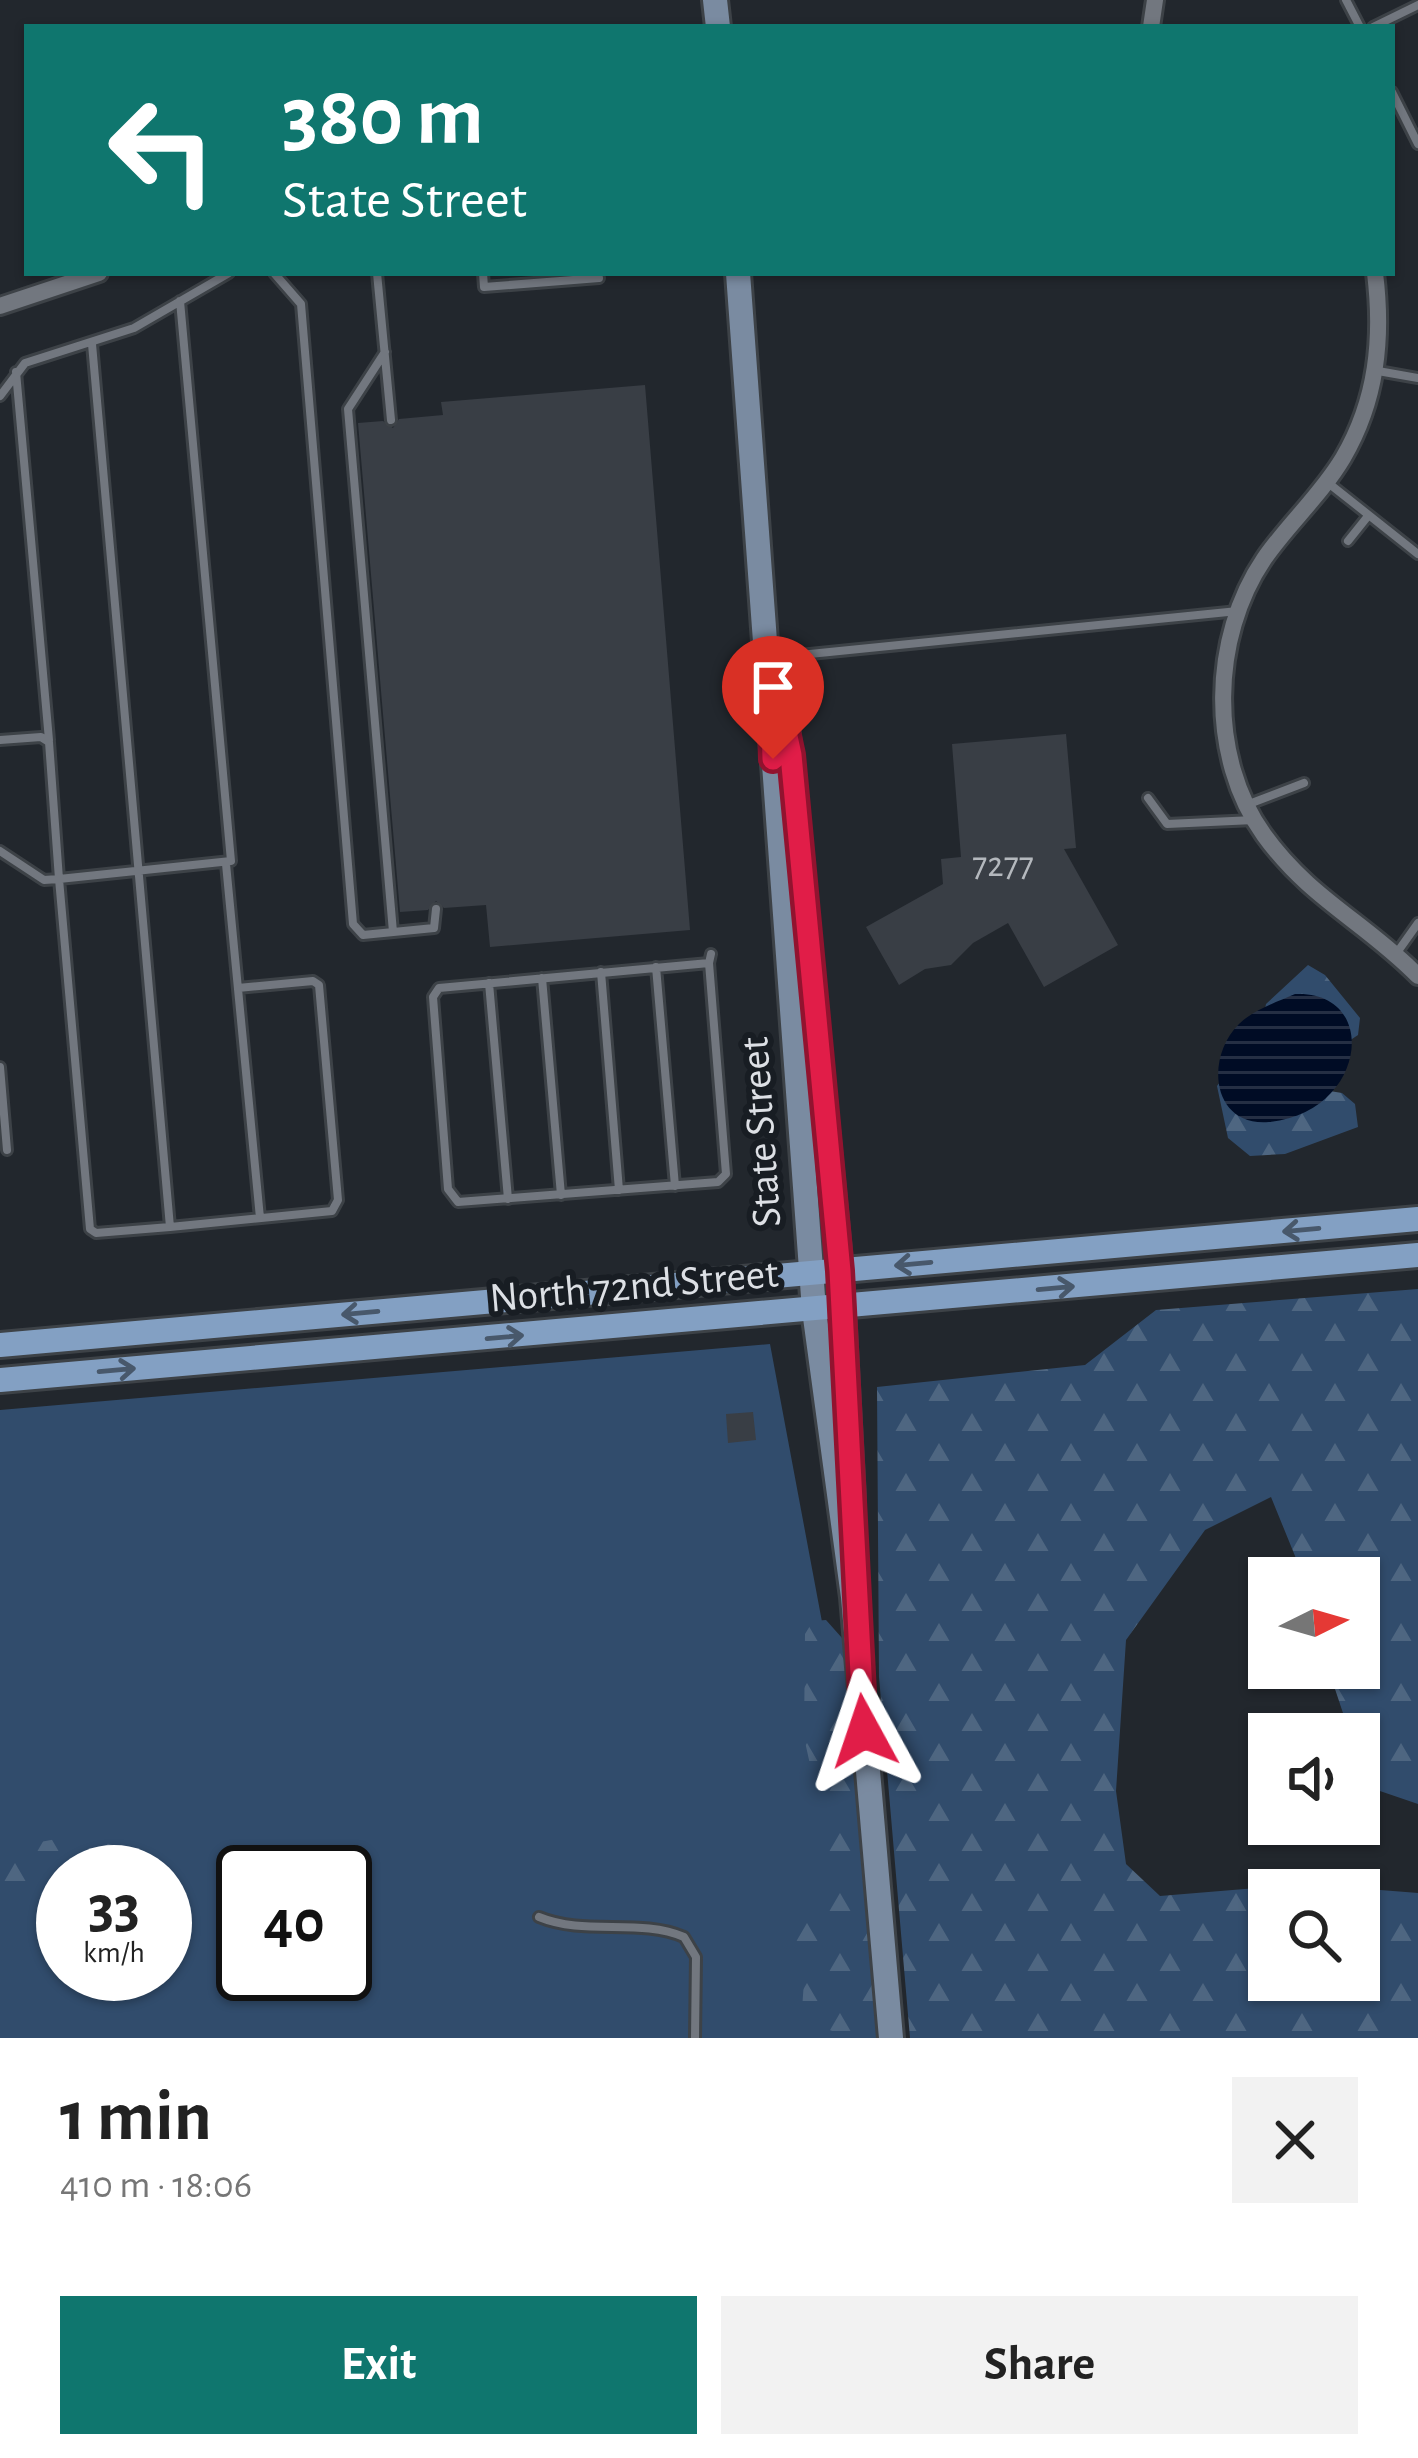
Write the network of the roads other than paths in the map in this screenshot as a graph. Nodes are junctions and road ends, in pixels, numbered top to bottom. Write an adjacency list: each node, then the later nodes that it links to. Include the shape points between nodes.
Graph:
1 (1418, 5): 2 (lane)
2 (1379, 24)
3 (1395, 98): 4 (lane)
4 (1418, 144)
5 (90, 276): 14 (street)
6 (224, 276): 13 (lane)
7 (277, 276): 39 (lane, via 301,304 353,924 363,935)
8 (377, 276): 16 (lane)
9 (483, 276): 12 (lane, via 484,287)
10 (738, 276): 27 (street, State Street)
11 (1375, 276): 17 (street)
12 (599, 278)
13 (180, 301): 15 (lane); 34 (lane)
14 (0, 306)
15 (92, 344): 18 (lane); 35 (lane)
16 (385, 352): 21 (lane); 39 (lane, via 348,409)
17 (1376, 370): 19 (lane); 22 (street, via 1361,420)
18 (16, 372): 20 (lane); 29 (lane)
19 (1418, 378)
20 (0, 396)
21 (392, 420)
22 (1326, 482): 23 (lane); 26 (street, via 1264,559)
23 (1368, 516): 24 (lane); 25 (lane)
24 (1348, 541)
25 (1418, 554)
26 (1239, 610): 27 (lane); 32 (street, via 1224,664 1225,732)
27 (770, 658): 57 (street, State Street, via 791,755); 58 (street, State Street)
28 (0, 740): 29 (lane)
29 (50, 742): 36 (lane)
30 (1304, 783): 32 (lane)
31 (1148, 798): 32 (lane, via 1168,824)
32 (1252, 812): 40 (street, via 1305,886)
33 (0, 850): 36 (lane, via 44,880)
34 (226, 864): 35 (lane); 46 (lane)
35 (137, 872): 36 (lane); 55 (lane)
36 (59, 879): 55 (lane, via 90,1229)
37 (436, 909): 39 (lane, via 434,928)
38 (1418, 923): 40 (lane)
39 (393, 932)
40 (1396, 954): 43 (street)
41 (656, 968): 42 (lane); 49 (lane); 49 (lane, via 710,958 726,1174 718,1183)
42 (602, 972): 44 (lane); 50 (lane)
43 (1418, 976)
44 (542, 978): 45 (lane); 51 (lane)
45 (489, 983): 52 (lane); 52 (lane, via 439,988 433,997 448,1190 458,1202)
46 (238, 988): 53 (lane); 53 (lane, via 320,985 338,1201 332,1211)
47 (0, 1067): 48 (lane)
48 (7, 1150)
49 (675, 1186): 50 (lane)
50 (619, 1190): 51 (lane)
51 (561, 1195): 52 (lane)
52 (508, 1199)
53 (260, 1218): 55 (lane)
54 (1418, 1220): 57 (main road, North 72nd Street, one-way to 57)
55 (170, 1226)
56 (1418, 1255): 59 (main road, North 72nd Street, one-way to 56)
57 (840, 1271): 58 (main road, North 72nd Street); 59 (street, State Street)
58 (811, 1273): 60 (street, State Street); 61 (main road, North 72nd Street, one-way to 61)
59 (843, 1308): 60 (main road, North 72nd Street); 63 (street, State Street)
60 (814, 1310): 62 (main road, North 72nd Street, one-way to 60); 63 (street, State Street)
61 (0, 1345)
62 (0, 1380)
63 (853, 1597): 66 (street, State Street)
64 (539, 1918): 65 (lane, via 684,1937 696,1957)
65 (695, 2038)
66 (891, 2038)

